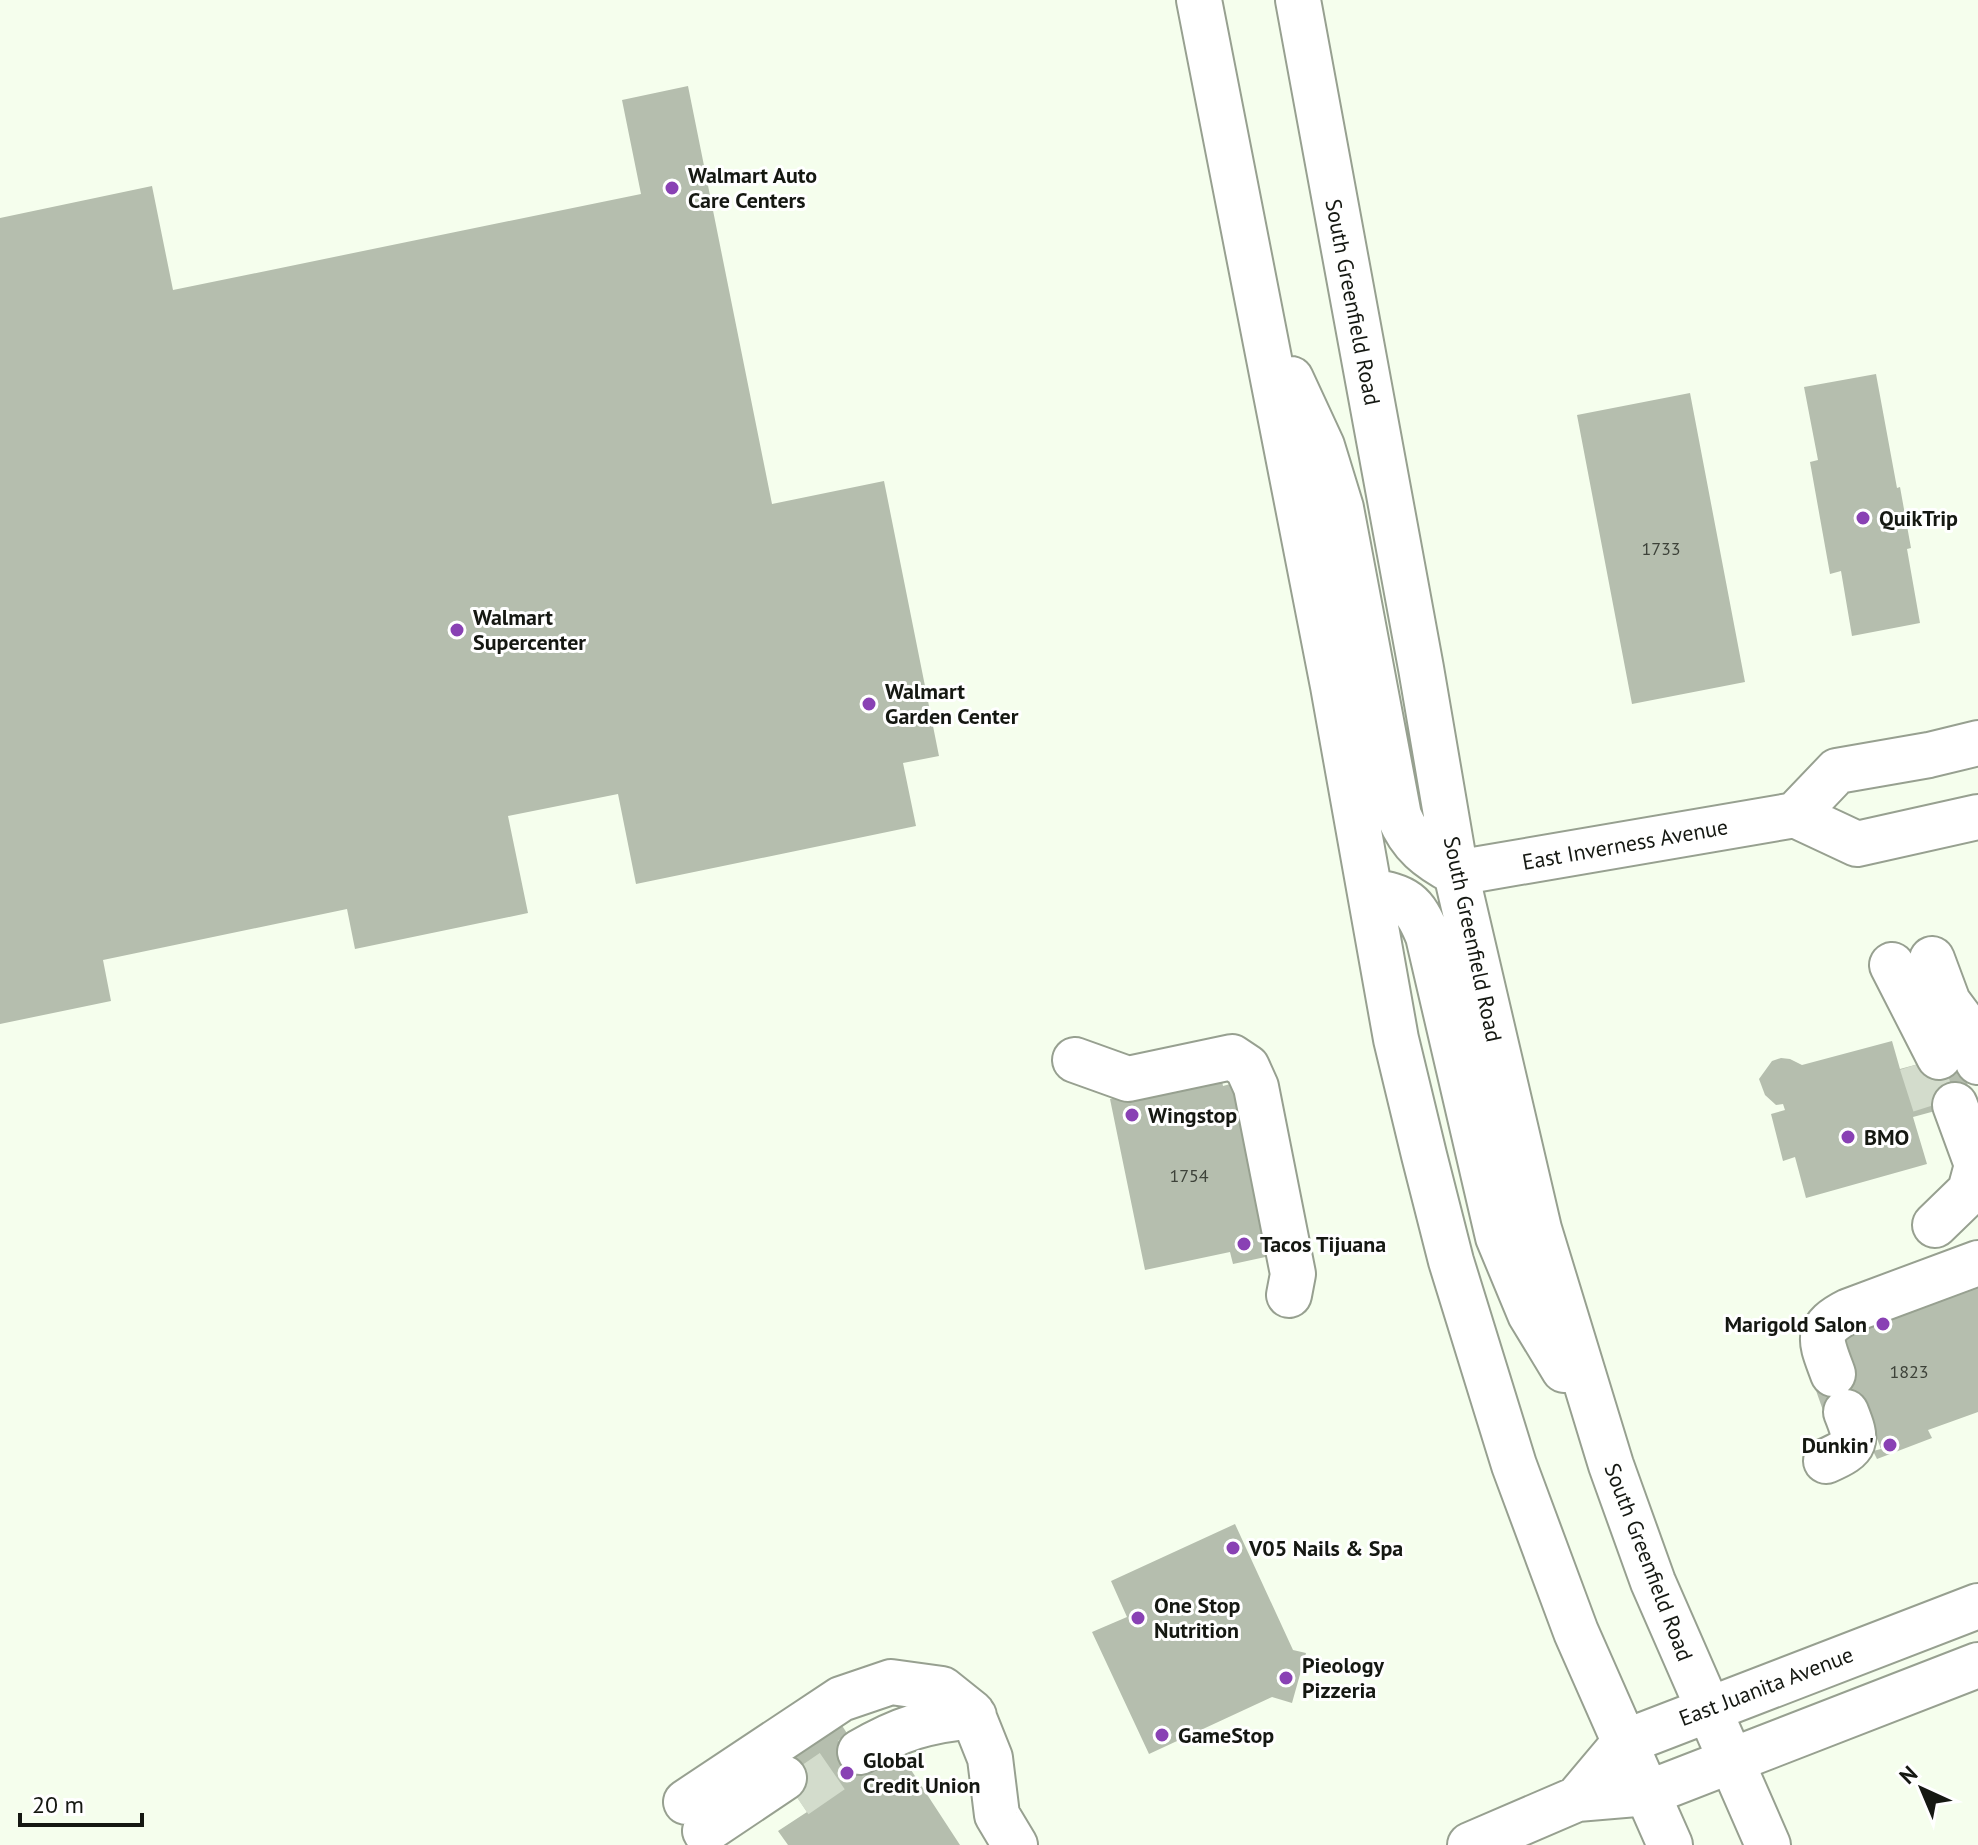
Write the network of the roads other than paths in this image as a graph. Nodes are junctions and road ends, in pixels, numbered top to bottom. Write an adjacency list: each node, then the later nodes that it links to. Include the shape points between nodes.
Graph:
1 (1199, 0): 3 (main road)
2 (1298, 0): 7 (main road, South Greenfield Road)
3 (1263, 319): 7 (main road, via 1322,446 1341,508 1399,816 1407,836); 8 (main road)
4 (1978, 743): 5 (main road, via 1837,771)
5 (1795, 815): 6 (main road, via 1857,844); 7 (main road, East Inverness Avenue)
6 (1978, 817)
7 (1456, 873): 15 (main road, South Greenfield Road, via 1539,1229)
8 (1370, 891): 15 (main road, via 1407,901 1419,914 1498,1237 1530,1314); 21 (main road, via 1396,1039 1451,1261 1514,1465 1576,1632)
9 (1075, 1060): 14 (main road, via 1128,1079 1232,1057 1247,1067 1256,1087 1293,1274)
10 (1946, 1061): 10 (main road, via 1917,1016 1912,962 1968,1029)
11 (1946, 1108): 12 (main road, via 1977,1165 1970,1191 1935,1225)
12 (1978, 1200)
13 (1978, 1263): 16 (main road, via 1830,1321 1822,1344 1855,1435 1847,1452)
14 (1289, 1295)
15 (1599, 1427): 20 (main road, South Greenfield Road, via 1653,1582)
16 (1826, 1461)
17 (1978, 1606): 20 (main road, East Juanita Avenue)
18 (1978, 1665): 23 (main road, East Juanita Avenue)
19 (960, 1704): 22 (main road, via 939,1719); 27 (main road, via 942,1689 891,1682 841,1699); 28 (main road, via 990,1758 997,1815)
20 (1707, 1709): 21 (main road, East Juanita Avenue); 23 (main road, South Greenfield Road)
21 (1625, 1742): 25 (main road); 26 (main road, East Juanita Avenue)
22 (854, 1744)
23 (1731, 1762): 25 (main road, East Juanita Avenue); 31 (main road, South Greenfield Road)
24 (790, 1787): 27 (main road)
25 (1648, 1793): 26 (main road, East Juanita Avenue); 30 (main road)
26 (1577, 1799): 29 (main road, East Juanita Avenue)
27 (704, 1826)
28 (1015, 1845)
29 (1470, 1845)
30 (1670, 1845)
31 (1768, 1845)

